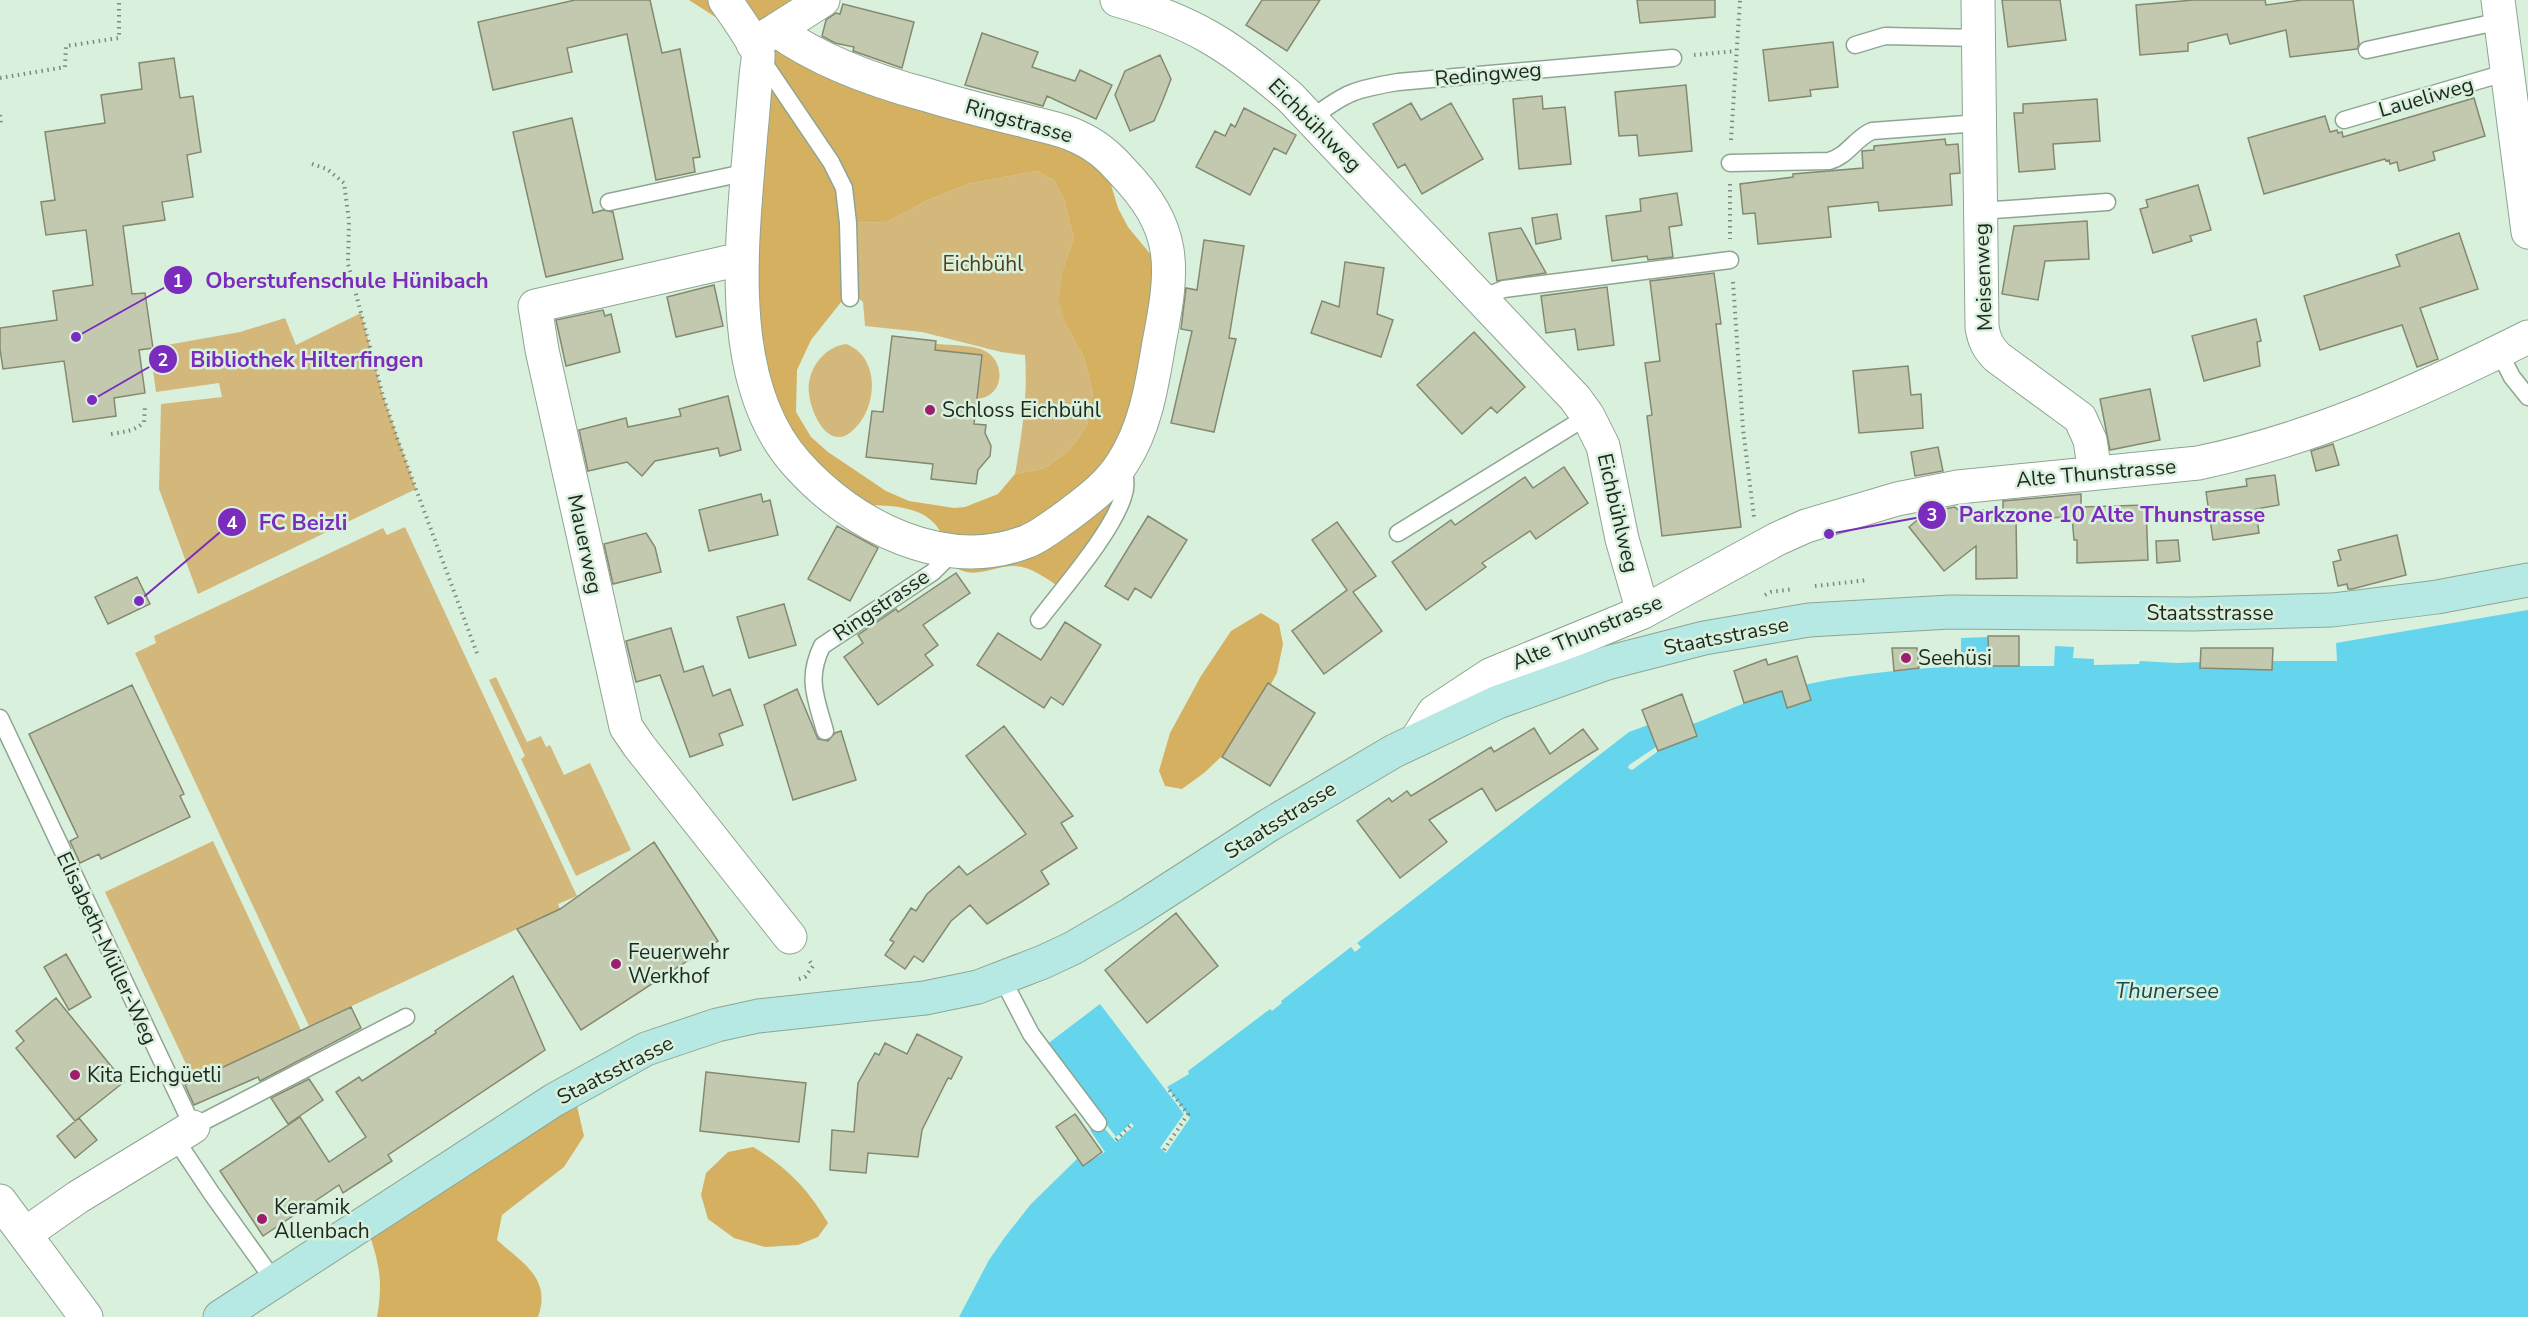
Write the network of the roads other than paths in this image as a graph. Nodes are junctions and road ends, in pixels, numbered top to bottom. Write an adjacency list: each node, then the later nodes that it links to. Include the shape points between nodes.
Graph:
1 (725, 0): 7 (street, Ringstrasse)
2 (823, 0): 7 (street)
3 (1116, 0): 12 (street, Eichbühlweg, via 1175,19 1227,46)
4 (1978, 0): 6 (street, Meisenweg)
5 (2499, 11): 9 (lane); 11 (street)
6 (1978, 38): 8 (lane, via 1885,36); 14 (street, Meisenweg)
7 (762, 43): 16 (street, Ringstrasse); 23 (lane, Ringstrasse, via 844,188); 29 (street, Ringstrasse, via 894,86 1076,135 1110,158 1143,195 1162,226 1169,282 1150,394 1142,423)
8 (1854, 45)
9 (2367, 50)
10 (1673, 58): 12 (lane, Redingweg, via 1366,87 1339,97)
11 (2508, 72): 13 (lane, Laueliweg); 20 (street)
12 (1311, 118): 24 (street, Eichbühlweg)
13 (2344, 120)
14 (1978, 123): 15 (lane, via 1872,131 1839,158 1829,161); 19 (street, Meisenweg)
15 (1730, 163)
16 (748, 172): 17 (lane); 21 (street, Ringstrasse)
17 (609, 202)
18 (2108, 202): 19 (lane, Meisenweg)
19 (1980, 211): 30 (street, Meisenweg, via 1984,339 1997,357 2080,418 2090,441)
20 (2528, 232)
21 (741, 259): 32 (street, Ringstrasse, via 740,281 753,375 762,405 785,449 796,464 850,512 917,543); 39 (street, Mauerweg, via 535,306 626,727)
22 (1730, 260): 24 (lane, via 1504,289)
23 (850, 298)
24 (1481, 298): 28 (street, Eichbühlweg)
25 (2528, 337): 26 (street, Alte Thunstrasse)
26 (2499, 352): 27 (lane); 30 (street, Alte Thunstrasse, via 2346,421 2272,445 2198,463)
27 (2528, 397)
28 (1588, 416): 31 (lane); 34 (street, Eichbühlweg, via 1603,446 1622,539)
29 (1121, 466): 32 (street, Ringstrasse, via 1094,496 1024,543 982,552); 35 (lane, Ringstrasse, via 1126,484 1119,507)
30 (2095, 473): 34 (street, Alte Thunstrasse, via 1917,495 1806,526)
31 (1398, 533)
32 (949, 551): 37 (lane, Ringstrasse, via 933,572 822,646 814,663 813,682)
33 (2528, 580): 38 (main road, Staatsstrasse, via 2376,606 2322,610 2193,614 1950,612 1809,620 1704,638 1606,663 1533,688)
34 (1643, 612): 38 (street, Alte Thunstrasse, via 1490,675 1434,712)
35 (1040, 620)
36 (0, 718): 43 (lane, Elisabeth-Müller-Weg)
37 (825, 731)
38 (1417, 739): 40 (main road, Staatsstrasse, via 1269,825 1073,948)
39 (790, 937)
40 (1002, 978): 42 (lane, via 1031,1034); 46 (main road, Staatsstrasse, via 925,998 758,1016 646,1049 554,1100)
41 (406, 1017): 43 (lane)
42 (1098, 1123)
43 (184, 1132): 45 (street); 46 (lane, via 212,1194)
44 (0, 1201): 45 (street)
45 (25, 1234): 47 (street)
46 (275, 1282): 48 (main road, Staatsstrasse)
47 (86, 1317)
48 (220, 1317)

